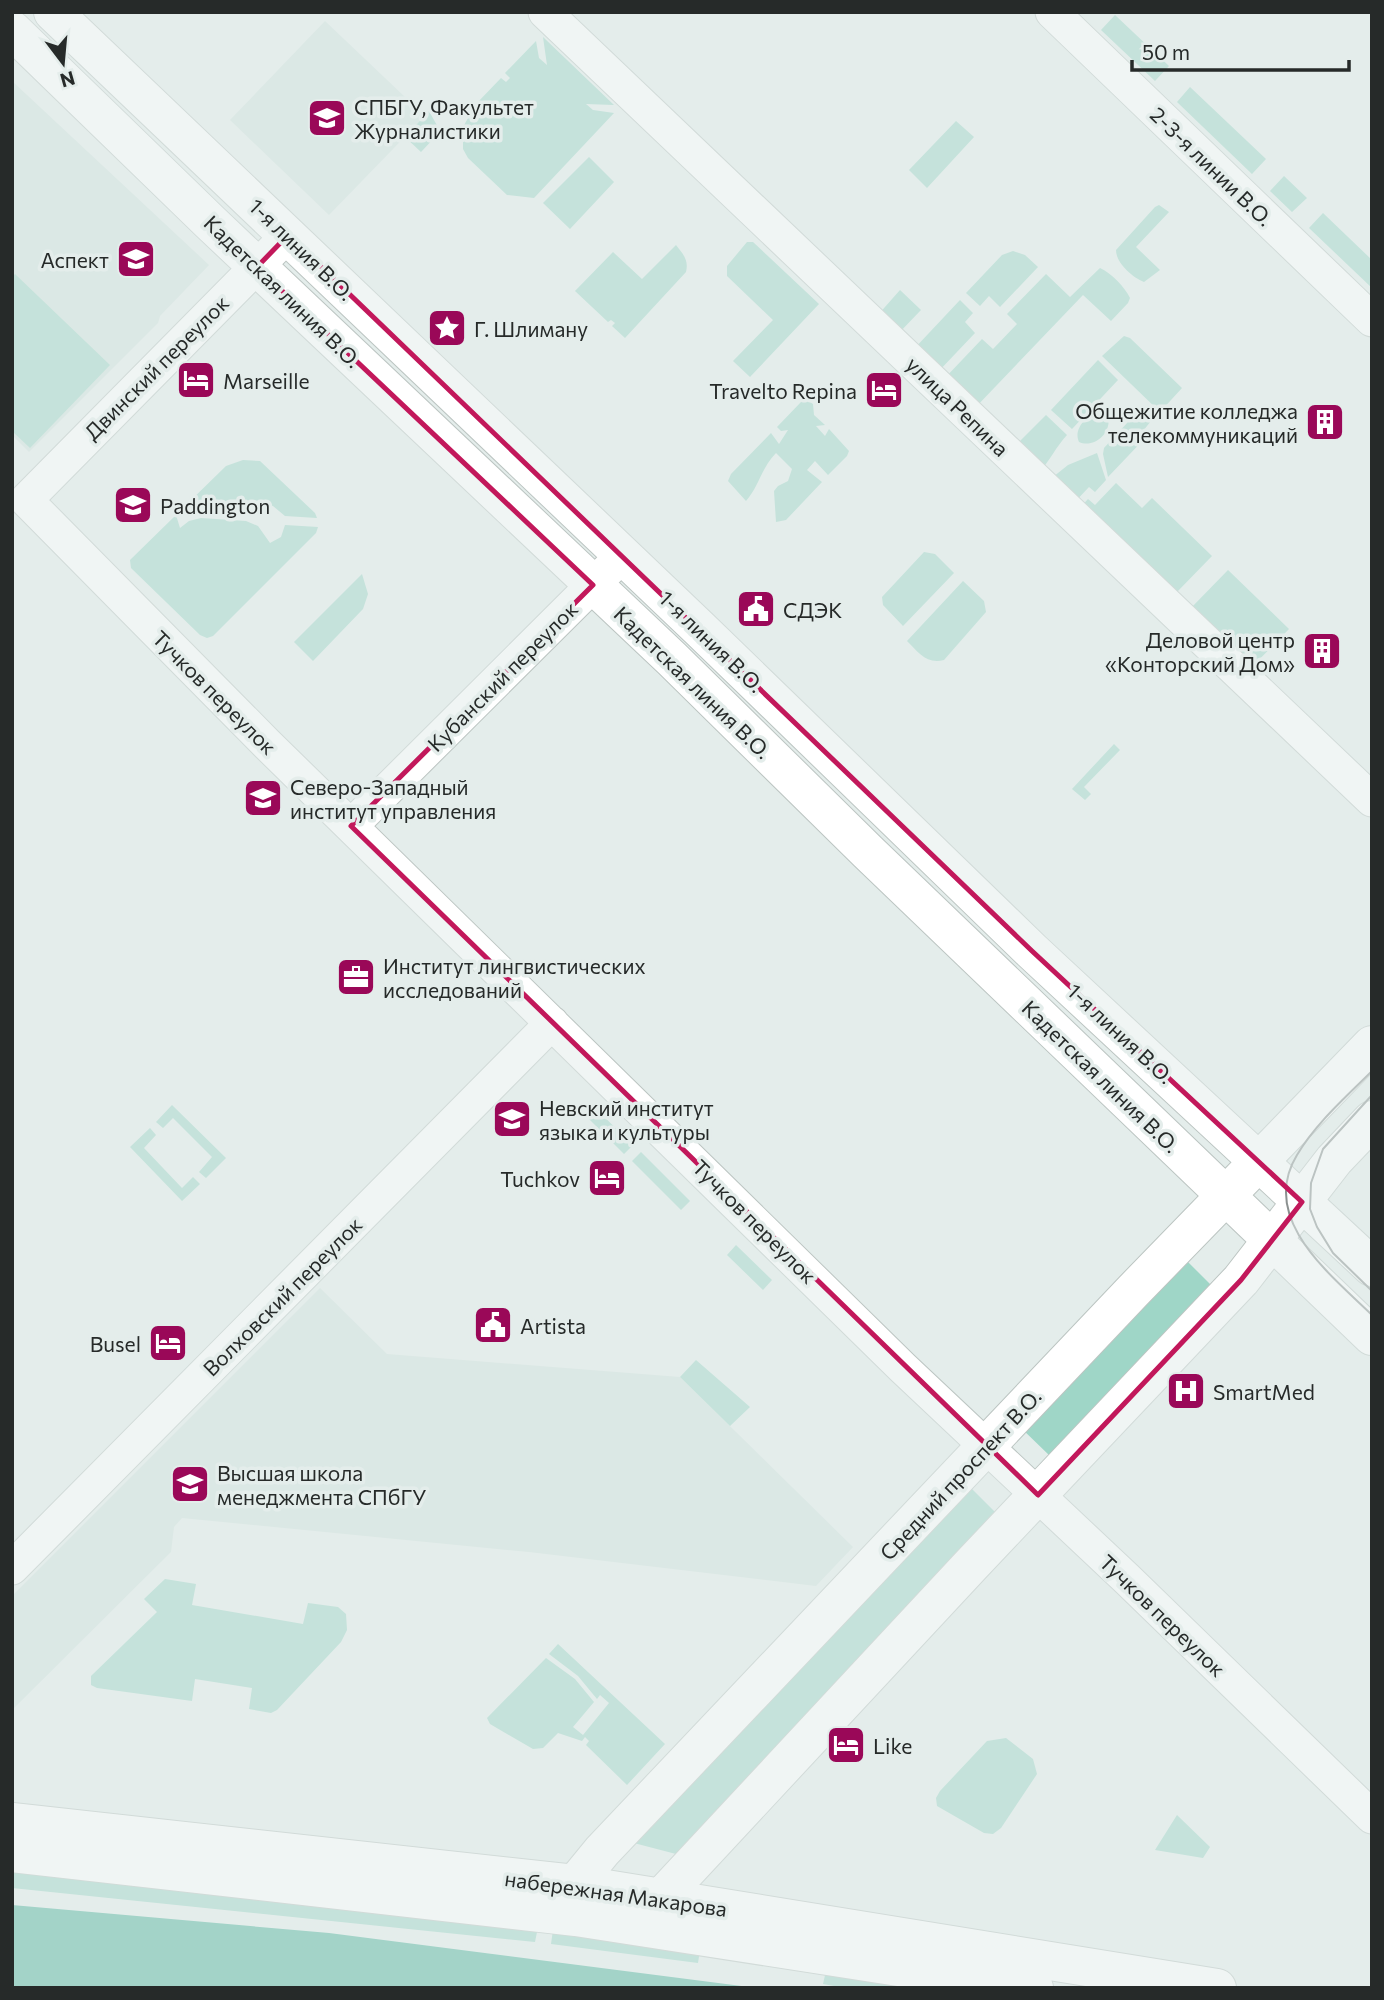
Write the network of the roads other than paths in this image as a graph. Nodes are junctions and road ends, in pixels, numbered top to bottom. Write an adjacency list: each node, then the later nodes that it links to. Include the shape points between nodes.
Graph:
1 (54, 12): 5 (main road, 1-я линия В.О.)
2 (545, 12): 11 (street, улица Репина)
3 (1052, 12): 7 (street, 2-3-я линии В.О.)
4 (12, 30): 6 (main road, Кадетская линия В.О.)
5 (288, 236): 6 (street, Двинский переулок); 9 (main road, 1-я линия В.О.)
6 (257, 267): 8 (street, Двинский переулок); 10 (main road, Кадетская линия В.О.)
7 (1372, 320)
8 (26, 500): 12 (street, Тучков переулок)
9 (623, 555): 10 (street, Кубанский переулок); 16 (main road, 1-я линия В.О., via 1032,951)
10 (593, 585): 12 (street, Кубанский переулок); 17 (main road, Кадетская линия В.О.)
11 (1372, 800)
12 (351, 826): 13 (street, Тучков переулок)
13 (552, 1023): 22 (street, Тучков переулок); 24 (street, Волховский переулок)
14 (1372, 1045): 16 (main road, Средний проспект В.О.)
15 (1372, 1120): 18 (main road)
16 (1260, 1162): 17 (main road, Средний проспект В.О.); 18 (main road, 1-я линия В.О.)
17 (1226, 1196): 19 (main road, Кадетская линия В.О.); 22 (main road, Средний проспект В.О.)
18 (1302, 1202): 19 (main road); 20 (main road, 1-я линия В.О.)
19 (1272, 1240): 21 (main road, Кадетская линия В.О.); 23 (main road, via 1241,1280)
20 (1372, 1267)
21 (1372, 1336)
22 (986, 1447): 23 (street, Тучков переулок); 29 (main road, Средний проспект В.О., via 602,1852)
23 (1038, 1495): 25 (street, Тучков переулок); 28 (main road)
24 (12, 1568)
25 (1372, 1817)
26 (12, 1822): 29 (main road, набережная Макарова)
27 (12, 1853): 29 (main road, набережная Макарова)
28 (661, 1898): 29 (main road, набережная Макарова); 30 (main road); 32 (main road, набережная Макарова)
29 (575, 1901): 30 (main road, набережная Макарова)
30 (631, 1925): 31 (main road, набережная Макарова)
31 (1034, 1988)
32 (1217, 1988)

